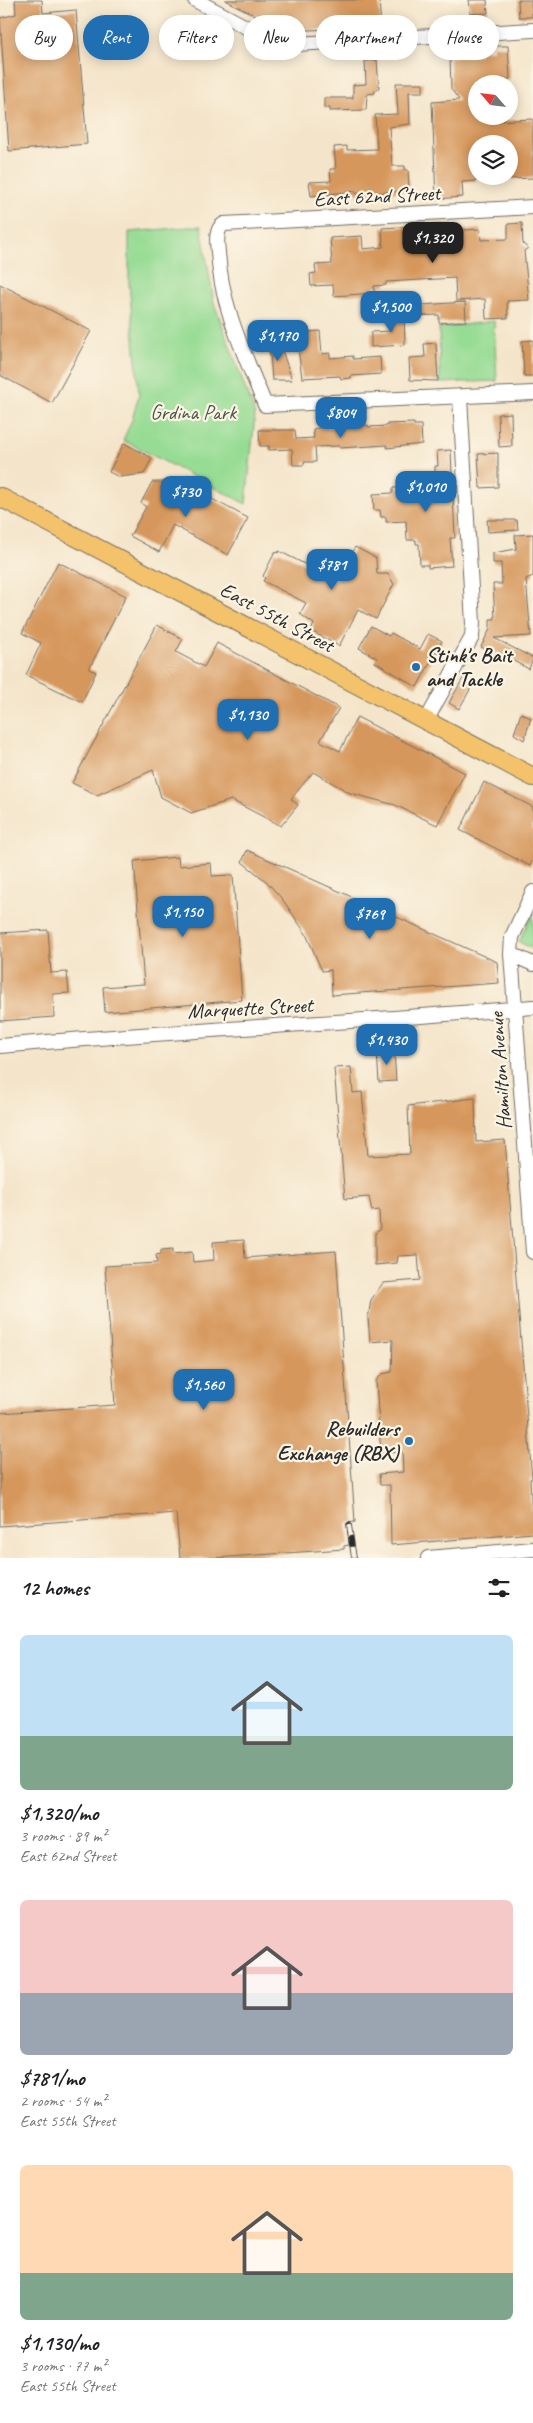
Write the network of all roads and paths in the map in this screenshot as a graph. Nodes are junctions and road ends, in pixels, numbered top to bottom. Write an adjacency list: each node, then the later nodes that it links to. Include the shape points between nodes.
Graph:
1 (195, 0): 2 (street, via 280,45)
2 (533, 30)
3 (533, 206): 5 (street, East 62nd Street, via 224,224 219,228 223,296 265,405)
4 (533, 393): 5 (street)
5 (460, 398): 7 (street, via 472,637)
6 (0, 497): 7 (main road, East 55th Street)
7 (426, 721): 8 (main road, East 55th Street)
8 (533, 777)
9 (533, 892): 10 (street, Hamilton Avenue, via 512,937)
10 (511, 954): 11 (street); 13 (street, Hamilton Avenue)
11 (533, 964)
12 (533, 1007): 13 (street, Marquette Street)
13 (516, 1009): 14 (street, Marquette Street); 15 (street, Hamilton Avenue)
14 (0, 1046)
15 (533, 1252)
16 (533, 1549): 17 (street)
17 (428, 1558)

